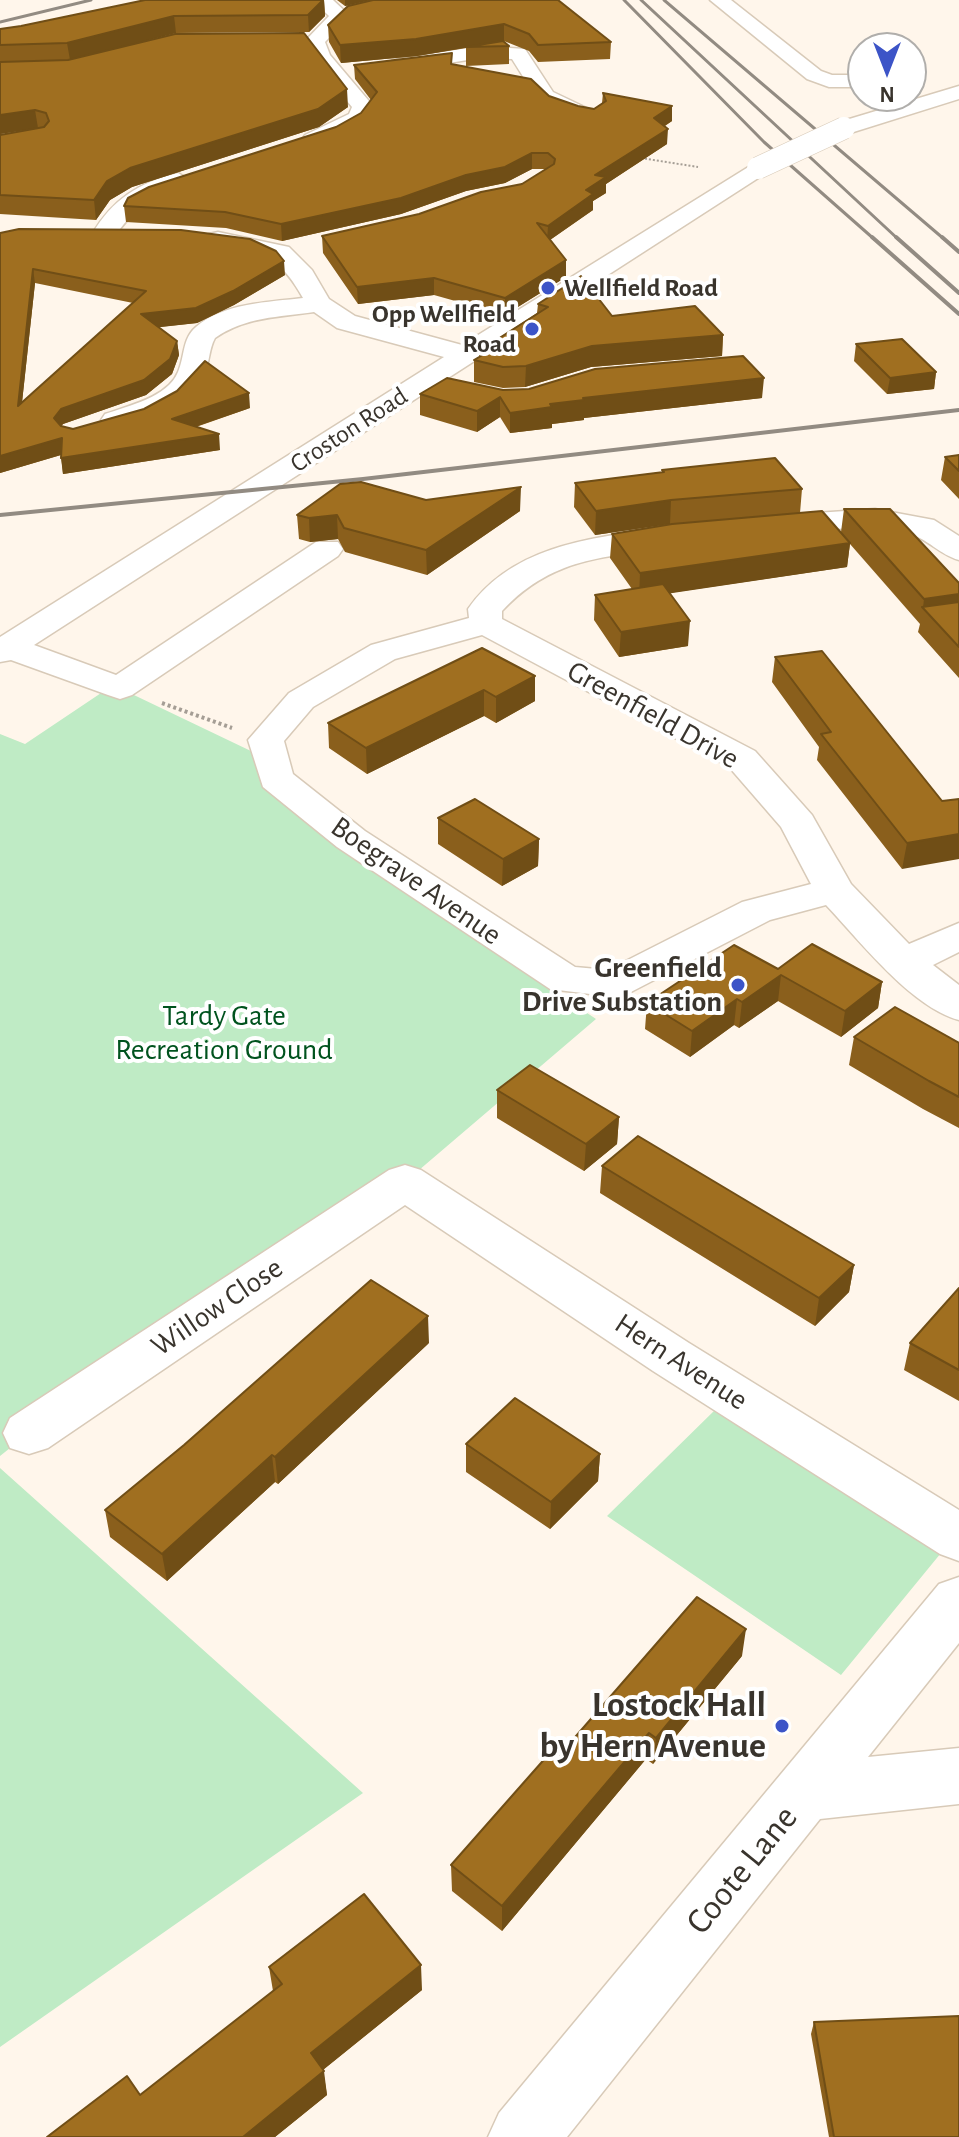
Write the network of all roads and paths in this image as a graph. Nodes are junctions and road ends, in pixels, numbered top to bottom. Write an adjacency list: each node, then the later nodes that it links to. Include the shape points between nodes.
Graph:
1 (321, 0): 3 (street, via 351,13 304,41)
2 (719, 0): 5 (street, via 814,75)
3 (336, 72): 6 (street, via 417,65 480,52 518,53 534,73 537,87 553,102); 7 (street, via 363,107 362,113 337,131)
4 (955, 80): 12 (street, Croston Road, bridge, via 758,168)
5 (847, 81)
6 (592, 115)
7 (298, 146)
8 (194, 175): 9 (street, via 118,208 117,234)
9 (72, 234)
10 (193, 236): 11 (street, via 292,249)
11 (319, 304): 12 (street, via 346,322); 15 (street, via 251,314 204,333 192,374 178,389)
12 (464, 354): 13 (street, Croston Road)
13 (423, 382): 14 (street); 23 (street, Croston Road)
14 (458, 391)
15 (118, 419): 16 (street); 17 (street)
16 (88, 429)
17 (145, 432)
18 (741, 529): 21 (street, via 875,518 923,527)
19 (698, 533): 22 (street, via 557,554 504,586 485,609)
20 (327, 549): 24 (street)
21 (959, 550)
22 (486, 624): 25 (street, via 383,652 301,700); 26 (street, Greenfield Drive, via 742,759 798,823)
23 (4, 649): 24 (street)
24 (120, 688): 25 (path)
25 (266, 740): 26 (street, Boegrave Avenue, via 276,779 351,839 565,980 614,984 756,911)
26 (834, 890): 28 (street, Greenfield Drive)
27 (959, 936): 28 (street)
28 (904, 963): 29 (street, Greenfield Drive)
29 (959, 1006)
30 (405, 1182): 31 (street, Willow Close); 32 (street, Hern Avenue)
31 (29, 1433)
32 (959, 1538)
33 (959, 1601): 35 (street, Coote Lane)
34 (959, 1776): 35 (street)
35 (806, 1792): 36 (street, Coote Lane)
36 (523, 2137)

